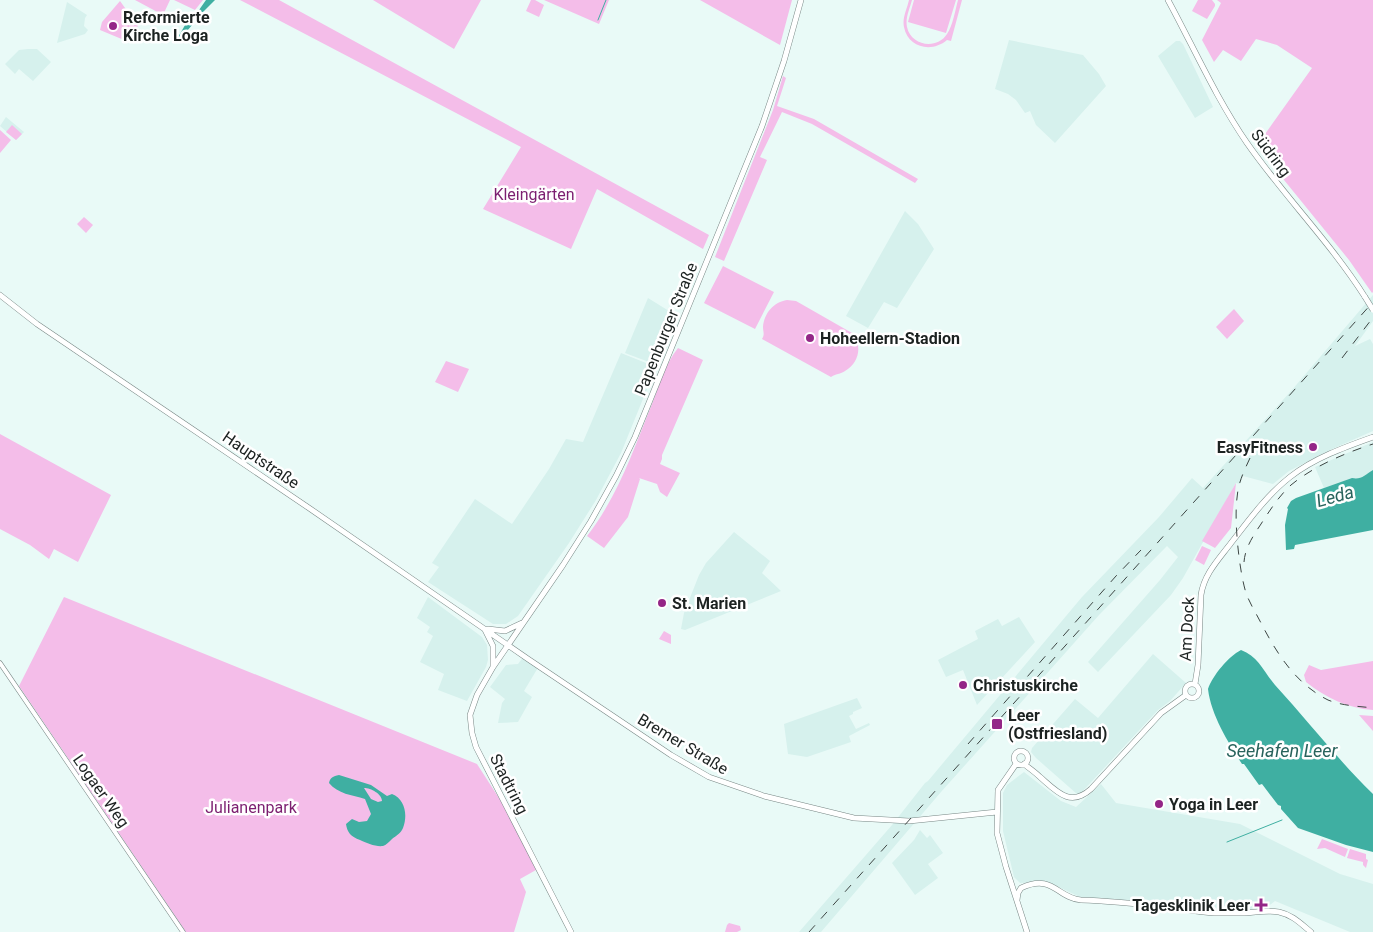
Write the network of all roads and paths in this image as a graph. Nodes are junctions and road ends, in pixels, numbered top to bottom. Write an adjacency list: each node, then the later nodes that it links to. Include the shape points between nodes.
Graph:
1 (801, 0): 6 (main road, Papenburger Straße, via 762,126 631,446 594,515)
2 (1168, 0): 4 (main road, Südring, bridge, via 1233,123 1264,167 1343,264)
3 (0, 295): 7 (main road, Hauptstraße, via 37,324)
4 (1373, 310)
5 (1373, 437): 11 (main road, Am Dock, via 1329,455 1292,476 1262,505 1225,551 1202,590)
6 (524, 622): 7 (main road, via 505,631); 8 (main road, Papenburger Straße)
7 (484, 628): 8 (main road, Hauptstraße); 10 (main road, via 493,646)
8 (508, 645): 10 (main road, Stadtring); 15 (main road, Bremer Straße, via 671,755 709,777 764,796 854,818 924,820)
9 (0, 663): 19 (street, Logaer Weg)
10 (494, 667): 20 (main road, Stadtring, via 473,703 470,715 474,739)
11 (1195, 684): 12 (main road, Am Dock, via 1186,687); 12 (main road, Am Dock, via 1199,688 1198,695 1192,698)
12 (1186, 695): 13 (main road, via 1161,713 1088,792 1066,797 1056,792)
13 (1026, 762): 14 (main road); 14 (main road, via 1026,752 1019,750 1013,756)
14 (1016, 764): 15 (main road, via 998,790)
15 (997, 812): 16 (main road, via 998,838)
16 (1010, 881): 17 (main road); 18 (main road)
17 (1021, 888): 18 (main road); 22 (main road, via 1043,884 1075,899 1208,912 1272,911 1292,916)
18 (1017, 900): 21 (main road)
19 (183, 932)
20 (571, 932)
21 (1027, 932)
22 (1311, 932)

